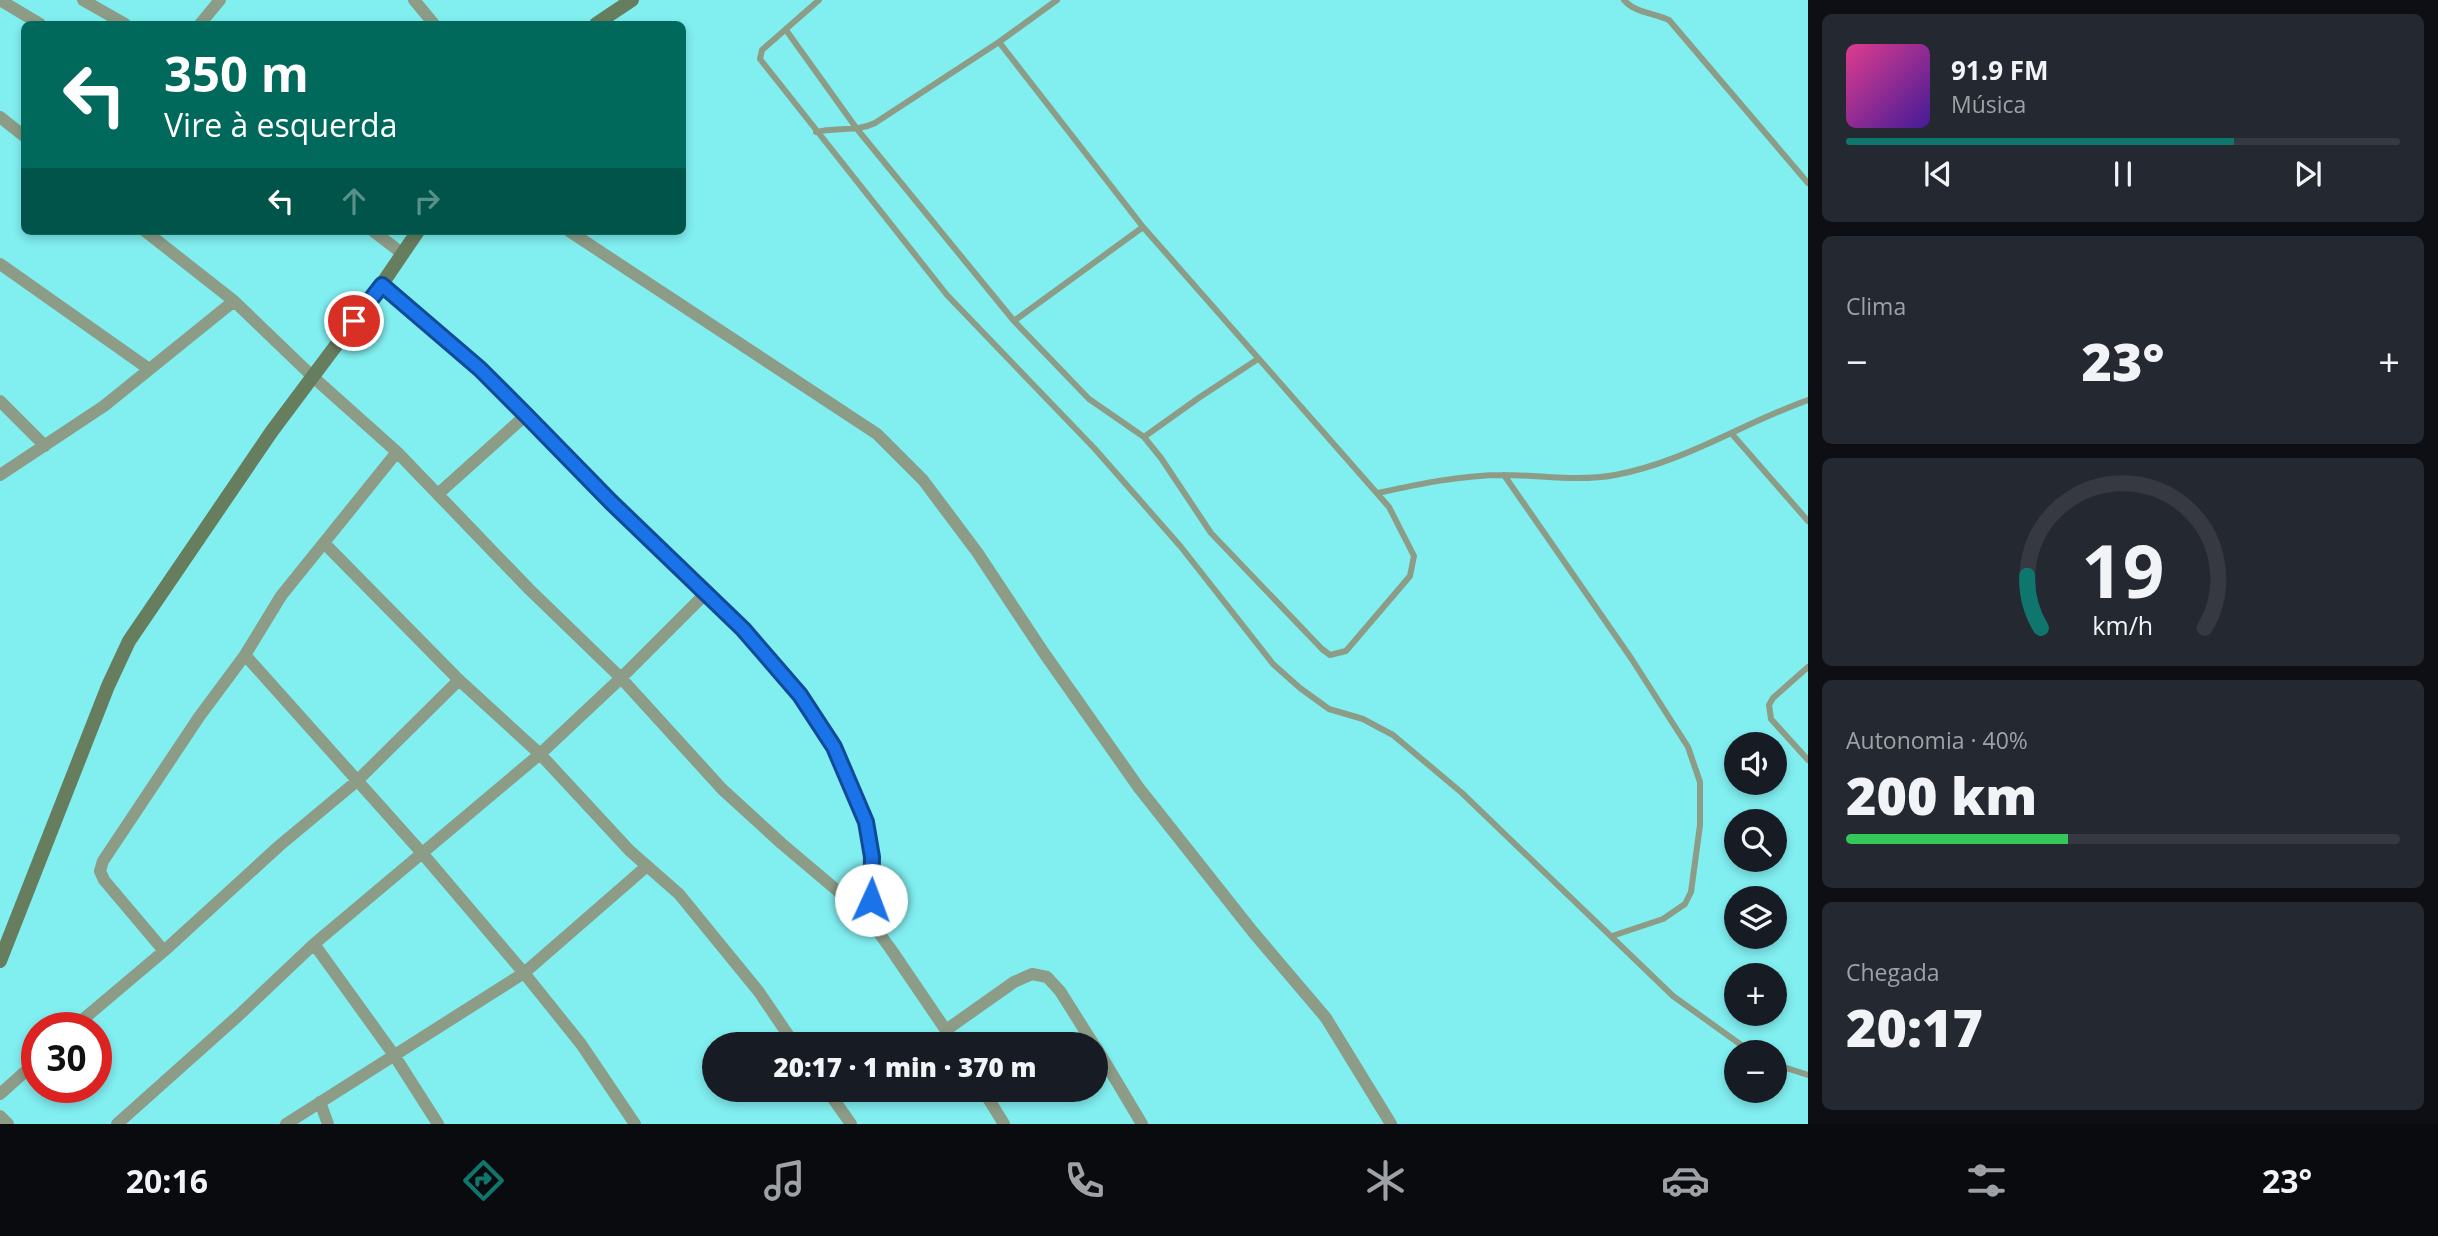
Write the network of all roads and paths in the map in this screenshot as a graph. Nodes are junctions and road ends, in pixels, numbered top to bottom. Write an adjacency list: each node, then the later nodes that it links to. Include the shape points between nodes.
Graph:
1 (0, 0): 9 (street)
2 (83, 0): 10 (street)
3 (220, 0): 11 (street)
4 (414, 0): 12 (street)
5 (632, 0): 13 (street)
6 (819, 0): 14 (lane)
7 (1057, 0): 15 (lane)
8 (1624, 0): 20 (lane, via 1669,20)
9 (35, 21)
10 (120, 21)
11 (202, 21)
12 (432, 21)
13 (600, 21)
14 (786, 30): 17 (lane); 18 (lane, via 762,50 760,59)
15 (999, 41): 17 (lane); 21 (lane)
16 (0, 117): 19 (street)
17 (858, 130): 18 (lane); 29 (lane)
18 (816, 132): 57 (lane, via 947,295 1095,449 1181,547 1273,664 1329,709 1363,719 1393,735 1428,762)
19 (21, 134)
20 (1808, 183)
21 (1143, 227): 29 (lane); 30 (lane)
22 (150, 235): 28 (street)
23 (385, 235): 25 (street)
24 (575, 235): 86 (street, via 877,434 923,480 1139,788 1326,1018)
25 (410, 243): 27 (street)
26 (0, 264): 31 (street)
27 (382, 285): 32 (street); 35 (street)
28 (234, 301): 31 (street); 32 (street)
29 (1014, 321): 37 (lane, via 1089,399)
30 (1258, 359): 37 (lane); 43 (lane)
31 (149, 369): 38 (street)
32 (312, 376): 39 (street); 60 (street, via 129,640)
33 (1808, 400): 36 (lane)
34 (0, 401): 38 (street)
35 (526, 415): 42 (street); 46 (street)
36 (1732, 434): 41 (lane, via 1665,462 1611,476); 44 (lane)
37 (1144, 437): 43 (lane, via 1211,533 1330,655 1346,651 1410,576 1414,556)
38 (45, 446): 40 (street)
39 (397, 452): 42 (street); 45 (street)
40 (0, 475)
41 (1504, 475): 43 (lane, via 1436,481); 57 (lane, via 1688,747 1700,782 1700,825 1691,892 1685,904 1663,919)
42 (438, 494): 49 (street)
43 (1378, 494)
44 (1808, 521)
45 (324, 543): 47 (street, via 267,616); 50 (street)
46 (706, 592): 49 (street); 56 (street, via 800,695 834,747 866,822 872,857)
47 (245, 655): 53 (street); 59 (street, via 192,728 100,872)
48 (1808, 667): 52 (lane, via 1769,705 1771,719)
49 (621, 678): 51 (street); 56 (street, via 722,789)
50 (459, 680): 51 (street); 53 (street)
51 (540, 754): 54 (street); 55 (street)
52 (1808, 760)
53 (357, 781): 54 (street); 59 (street)
54 (422, 853): 58 (street); 61 (street)
55 (647, 866): 61 (street); 64 (street, via 684,900)
56 (870, 921): 63 (street)
57 (1612, 936): 66 (lane, via 1673,996)
58 (314, 944): 67 (street); 78 (street)
59 (163, 951): 62 (street)
60 (0, 961)
61 (524, 973): 67 (street); 82 (street, via 582,1044)
62 (92, 1012)
63 (946, 1030): 65 (street, via 1032,974 1047,976)
64 (786, 1032)
65 (1086, 1032)
66 (1734, 1040)
67 (394, 1055): 73 (street); 81 (street)
68 (1108, 1068): 85 (street)
69 (1787, 1068): 71 (lane)
70 (21, 1075): 72 (street)
71 (1808, 1075)
72 (0, 1094)
73 (320, 1102): 79 (street); 80 (street)
74 (835, 1102): 83 (street)
75 (990, 1102): 84 (street)
76 (0, 1116): 77 (street)
77 (8, 1124)
78 (117, 1124)
79 (286, 1124)
80 (328, 1124)
81 (438, 1124)
82 (635, 1124)
83 (850, 1124)
84 (1004, 1124)
85 (1141, 1124)
86 (1391, 1124)

